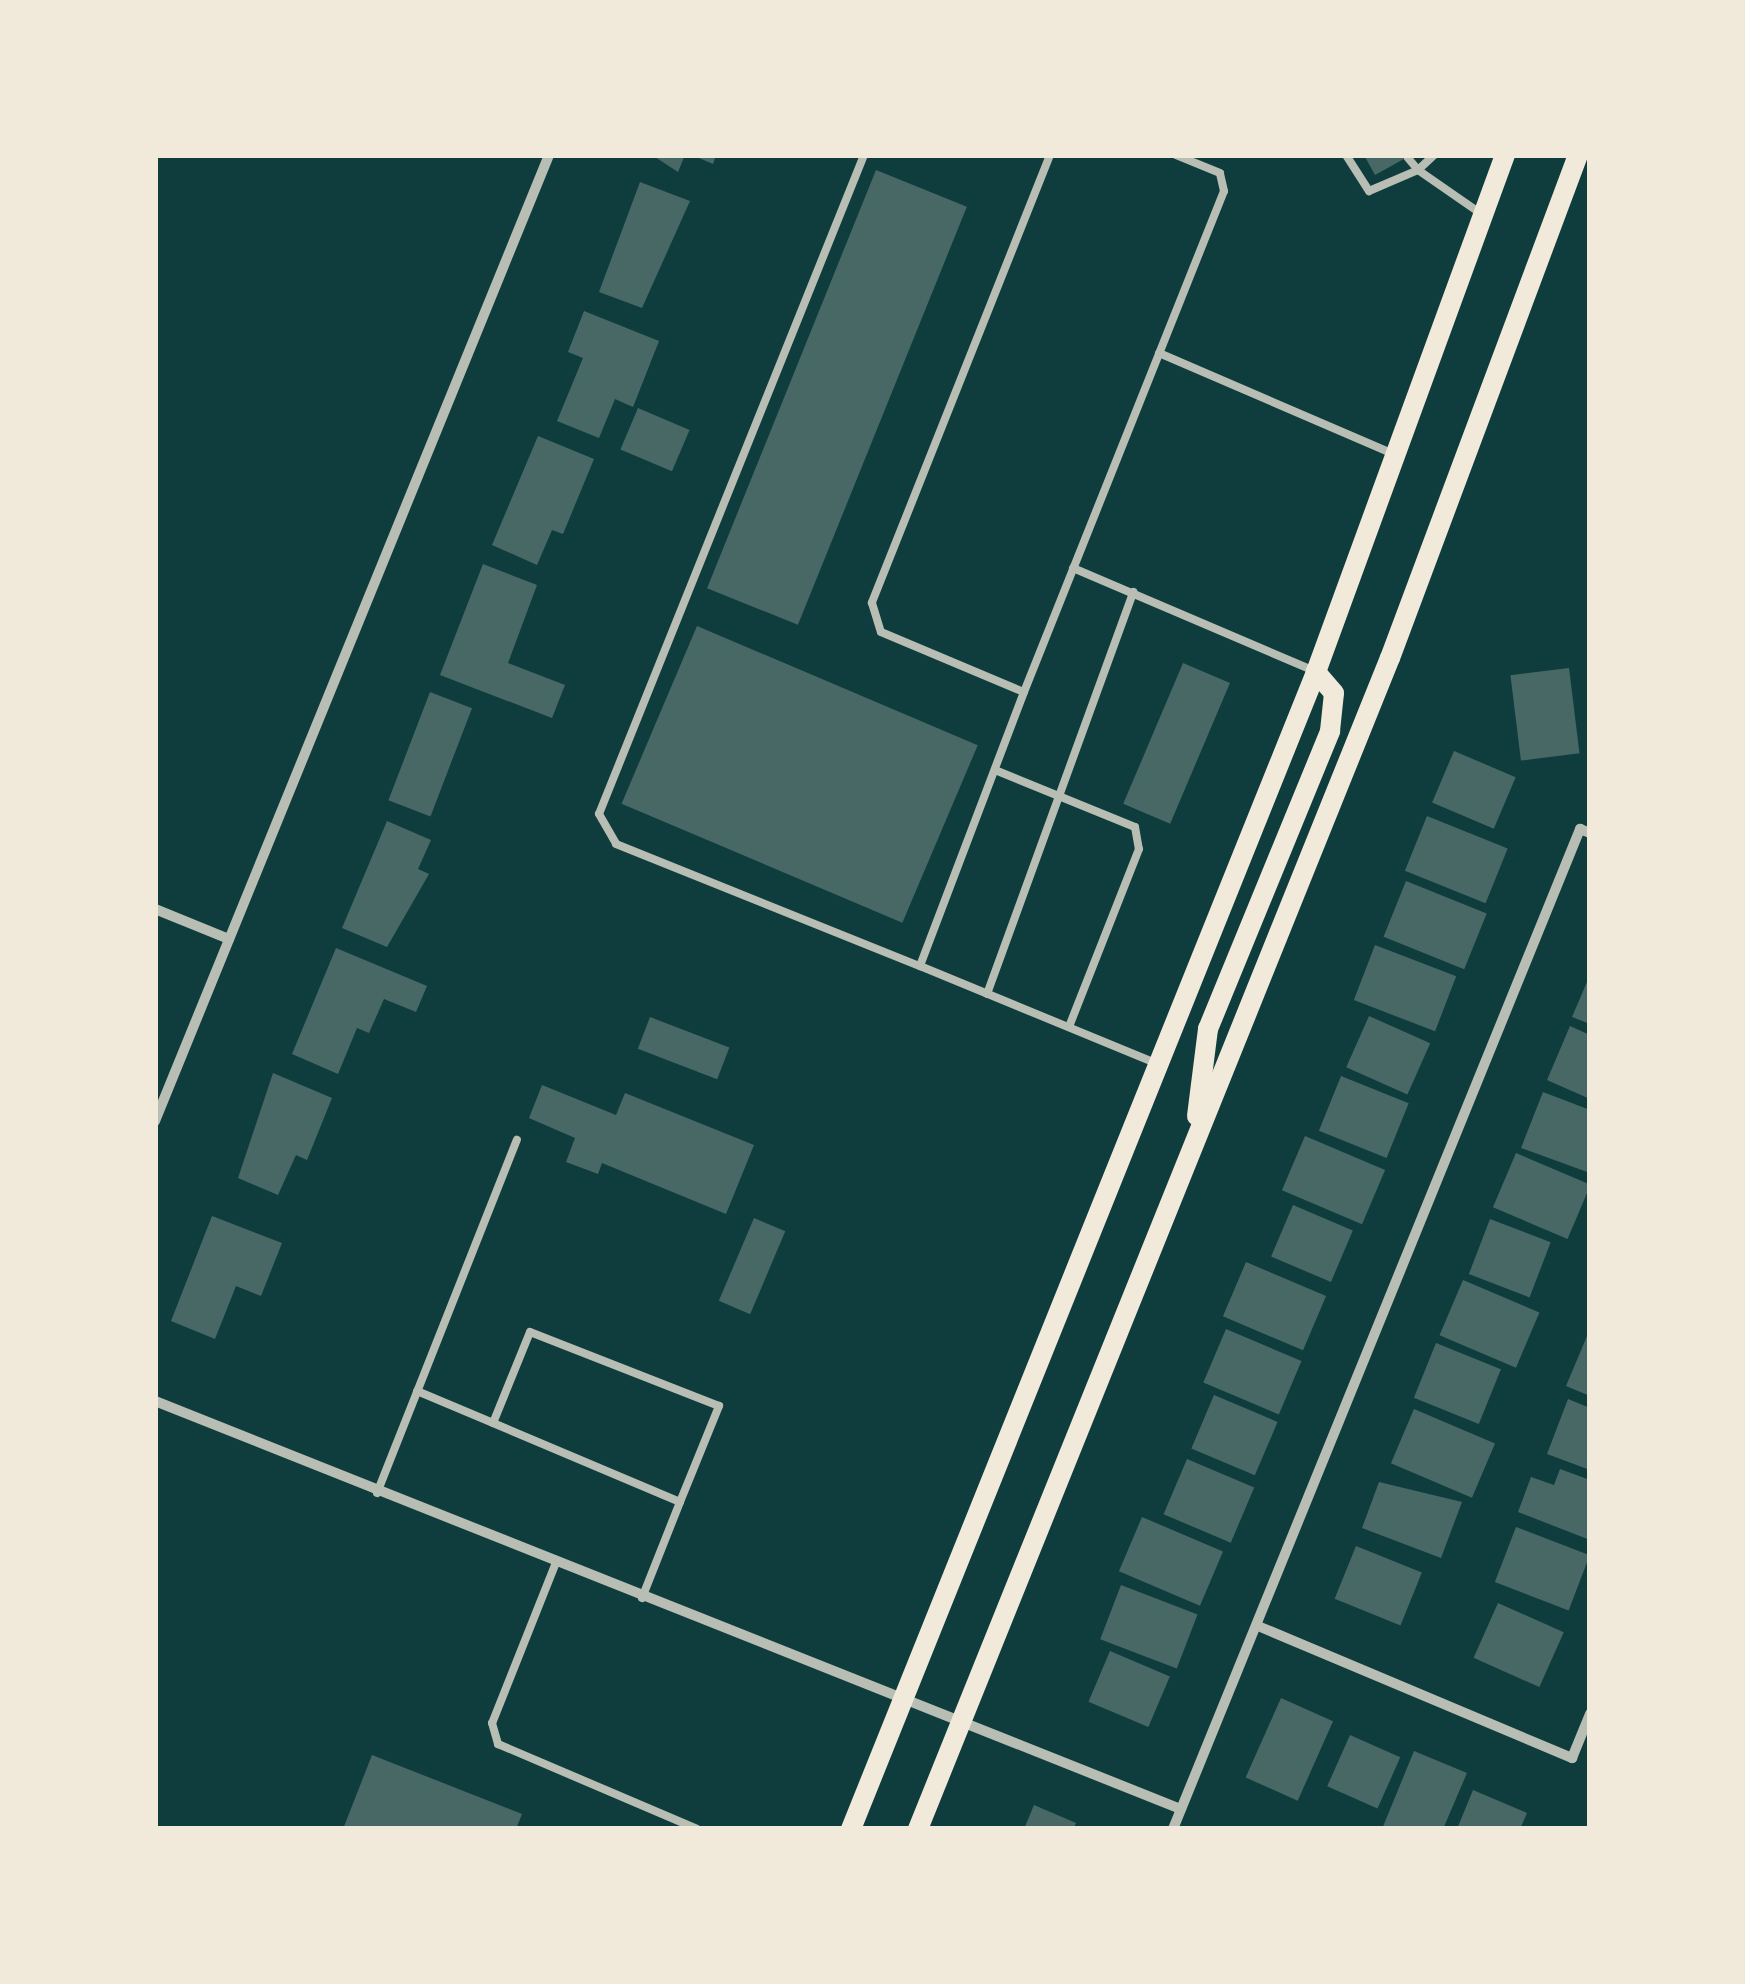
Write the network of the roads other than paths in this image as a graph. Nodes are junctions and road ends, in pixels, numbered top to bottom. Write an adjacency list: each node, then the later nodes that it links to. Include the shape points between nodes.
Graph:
1 (550, 155): 22 (street)
2 (864, 155): 23 (lane, via 599,814 616,844)
3 (1050, 155): 17 (lane, via 872,603 881,632)
4 (1176, 155): 12 (lane, via 1220,172 1224,191)
5 (1346, 155): 10 (lane, via 1368,191)
6 (1434, 155): 10 (lane)
7 (1505, 155): 11 (main road)
8 (1578, 155): 29 (main road)
9 (1408, 158): 10 (lane)
10 (1418, 170): 11 (lane)
11 (1484, 216): 13 (main road)
12 (1159, 352): 13 (lane); 14 (lane)
13 (1398, 456): 16 (main road)
14 (1073, 568): 15 (lane); 17 (lane)
15 (1133, 592): 16 (lane); 19 (lane)
16 (1316, 672): 26 (main road); 29 (main road, via 1334,693 1330,731 1208,1028)
17 (1024, 692): 18 (lane)
18 (994, 770): 19 (lane); 23 (lane)
19 (1058, 795): 24 (lane); 25 (lane, via 1134,828 1140,849)
20 (1585, 831): 37 (street)
21 (155, 909): 22 (street)
22 (229, 939): 27 (street)
23 (920, 966): 24 (lane)
24 (987, 994): 25 (lane)
25 (1069, 1027): 26 (lane)
26 (1158, 1064): 38 (main road)
27 (155, 1121)
28 (517, 1140): 30 (lane)
29 (1194, 1143): 40 (main road)
30 (417, 1391): 32 (lane); 33 (lane)
31 (155, 1402): 33 (street)
32 (493, 1423): 34 (lane); 34 (lane, via 530,1332 720,1406)
33 (378, 1492): 35 (street)
34 (680, 1502): 36 (lane)
35 (555, 1565): 36 (street); 42 (lane, via 492,1724 498,1744)
36 (642, 1598): 38 (street)
37 (1258, 1626): 39 (street, via 1572,1758); 41 (street)
38 (905, 1698): 40 (street); 43 (main road)
39 (1590, 1714)
40 (961, 1720): 41 (street); 44 (main road)
41 (1181, 1809): 45 (street)
42 (697, 1829)
43 (851, 1829)
44 (918, 1829)
45 (1173, 1829)

